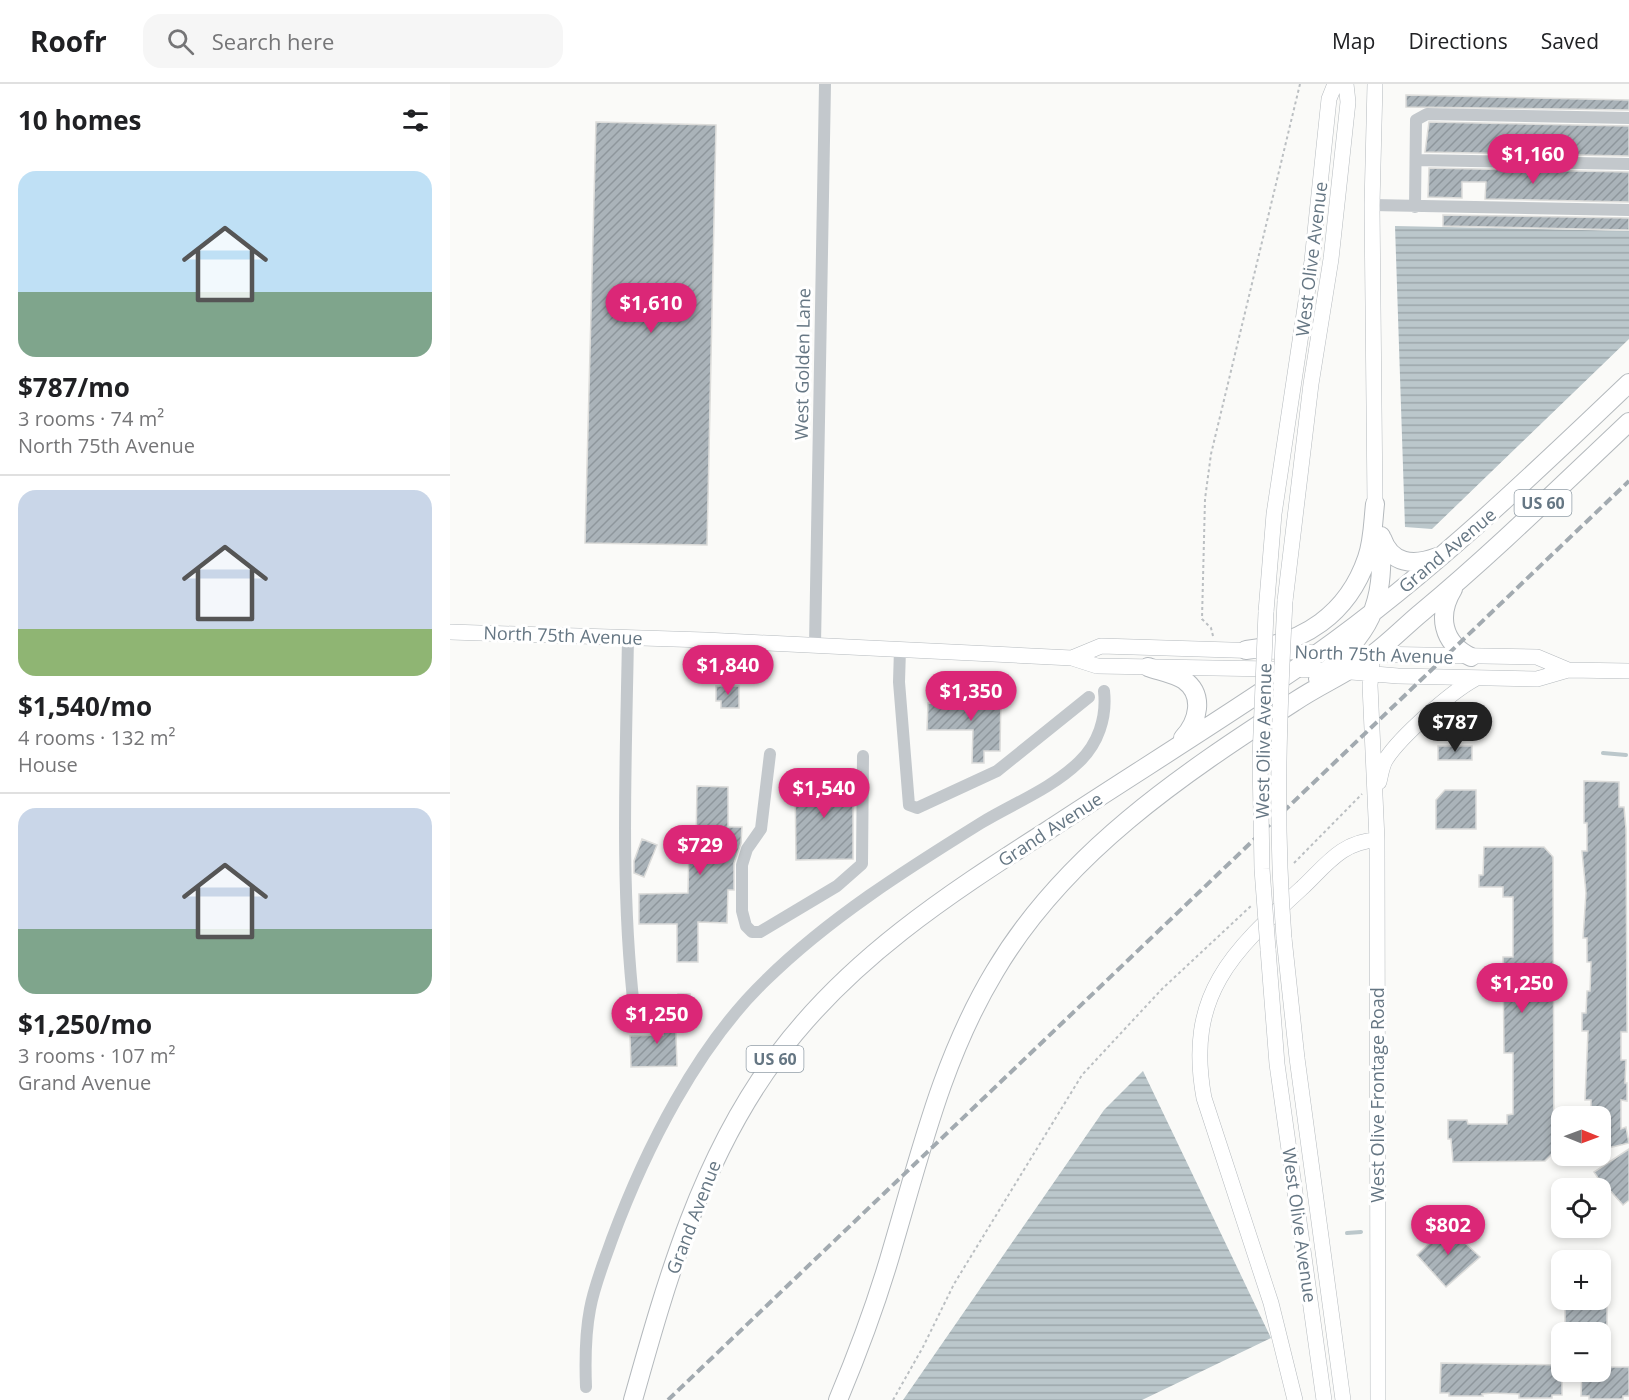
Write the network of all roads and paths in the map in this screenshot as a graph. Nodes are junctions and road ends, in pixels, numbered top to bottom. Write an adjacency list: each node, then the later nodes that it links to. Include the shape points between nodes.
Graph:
1 (825, 84): 22 (street, West Golden Lane)
2 (1300, 84): 24 (path, via 1220,412 1204,500 1202,619 1211,628)
3 (1335, 84): 54 (main road, West Olive Avenue, bridge, via 1329,99 1312,261 1274,514 1260,757 1262,869 1277,1064)
4 (1346, 84): 55 (main road, West Olive Avenue, bridge, via 1348,102 1331,259 1309,395 1285,601 1277,750 1284,938)
5 (1375, 84): 9 (main road)
6 (1629, 118): 7 (street, via 1427,114 1416,120)
7 (1416, 160): 8 (street); 10 (street)
8 (1629, 164)
9 (1372, 205): 10 (street); 14 (main road)
10 (1415, 207): 11 (street)
11 (1629, 210)
12 (1629, 383): 16 (highway, Grand Avenue / US 60)
13 (1629, 422): 17 (highway, Grand Avenue / US 60)
14 (1375, 504): 15 (highway); 25 (highway, via 1367,557 1340,606 1287,642)
15 (1381, 536): 16 (highway, via 1385,548 1400,560 1421,562); 19 (highway, via 1382,579)
16 (1446, 554): 18 (highway, Grand Avenue / US 60)
17 (1457, 583): 27 (highway, Grand Avenue / US 60); 28 (highway, via 1444,603 1445,628 1455,646)
18 (1394, 595): 19 (highway, Grand Avenue / US 60); 27 (highway)
19 (1375, 612): 26 (highway, Grand Avenue / US 60); 30 (highway)
20 (450, 632): 21 (main road, North 75th Avenue)
21 (628, 637): 22 (main road, North 75th Avenue); 48 (street, via 626,849 628,953)
22 (815, 645): 23 (main road, North 75th Avenue)
23 (900, 649): 29 (main road, North 75th Avenue); 39 (street, via 909,805 917,808 997,771)
24 (1216, 649): 25 (main road, North 75th Avenue); 29 (main road, North 75th Avenue, via 1101,646)
25 (1246, 650): 26 (main road, North 75th Avenue)
26 (1319, 652): 30 (main road, North 75th Avenue); 32 (highway, Grand Avenue / US 60)
27 (1373, 654): 28 (main road, North 75th Avenue); 30 (highway, Grand Avenue / US 60); 36 (main road)
28 (1471, 657): 34 (main road, North 75th Avenue, via 1537,657)
29 (1072, 658): 31 (main road, North 75th Avenue, via 1097,666)
30 (1346, 663): 33 (highway); 36 (main road, North 75th Avenue); 40 (highway, Grand Avenue / US 60)
31 (1148, 667): 32 (main road, North 75th Avenue); 41 (highway, via 1182,678 1197,698 1193,725)
32 (1295, 670): 33 (main road, North 75th Avenue); 41 (highway, Grand Avenue / US 60)
33 (1328, 670): 40 (highway)
34 (1568, 670): 35 (main road, North 75th Avenue); 37 (main road, North 75th Avenue, via 1537,679)
35 (1629, 671)
36 (1371, 673): 37 (main road, North 75th Avenue); 44 (main road)
37 (1478, 677): 44 (main road, via 1457,688 1387,758)
38 (1104, 692): 49 (street, via 1103,722 1080,761 1051,784 1005,808 913,867 812,939 765,980 706,1053 645,1156 606,1256 590,1308)
39 (1089, 697)
40 (1295, 701): 51 (highway, Grand Avenue / US 60, via 1198,765 1113,832 1066,878 1016,938 975,1008 939,1088 872,1312)
41 (1170, 752): 50 (highway, Grand Avenue / US 60, via 929,909 886,941 810,1015 752,1092 700,1188)
42 (770, 754): 43 (street, via 761,829 747,849 742,865 744,918 752,932 760,932 837,886 862,864)
43 (862, 756)
44 (1371, 790): 45 (main road, West Olive Frontage Road); 46 (path)
45 (1377, 840): 53 (main road, via 1360,840 1339,853 1249,936 1226,964 1200,1033 1203,1098 1270,1303); 56 (main road, West Olive Frontage Road)
46 (1288, 869)
47 (1256, 901): 52 (path, via 1162,989 1082,1075 954,1284)
48 (634, 1008)
49 (586, 1387)
50 (633, 1400)
51 (838, 1400)
52 (893, 1400)
53 (1296, 1400)
54 (1324, 1400)
55 (1343, 1400)
56 (1378, 1400)

